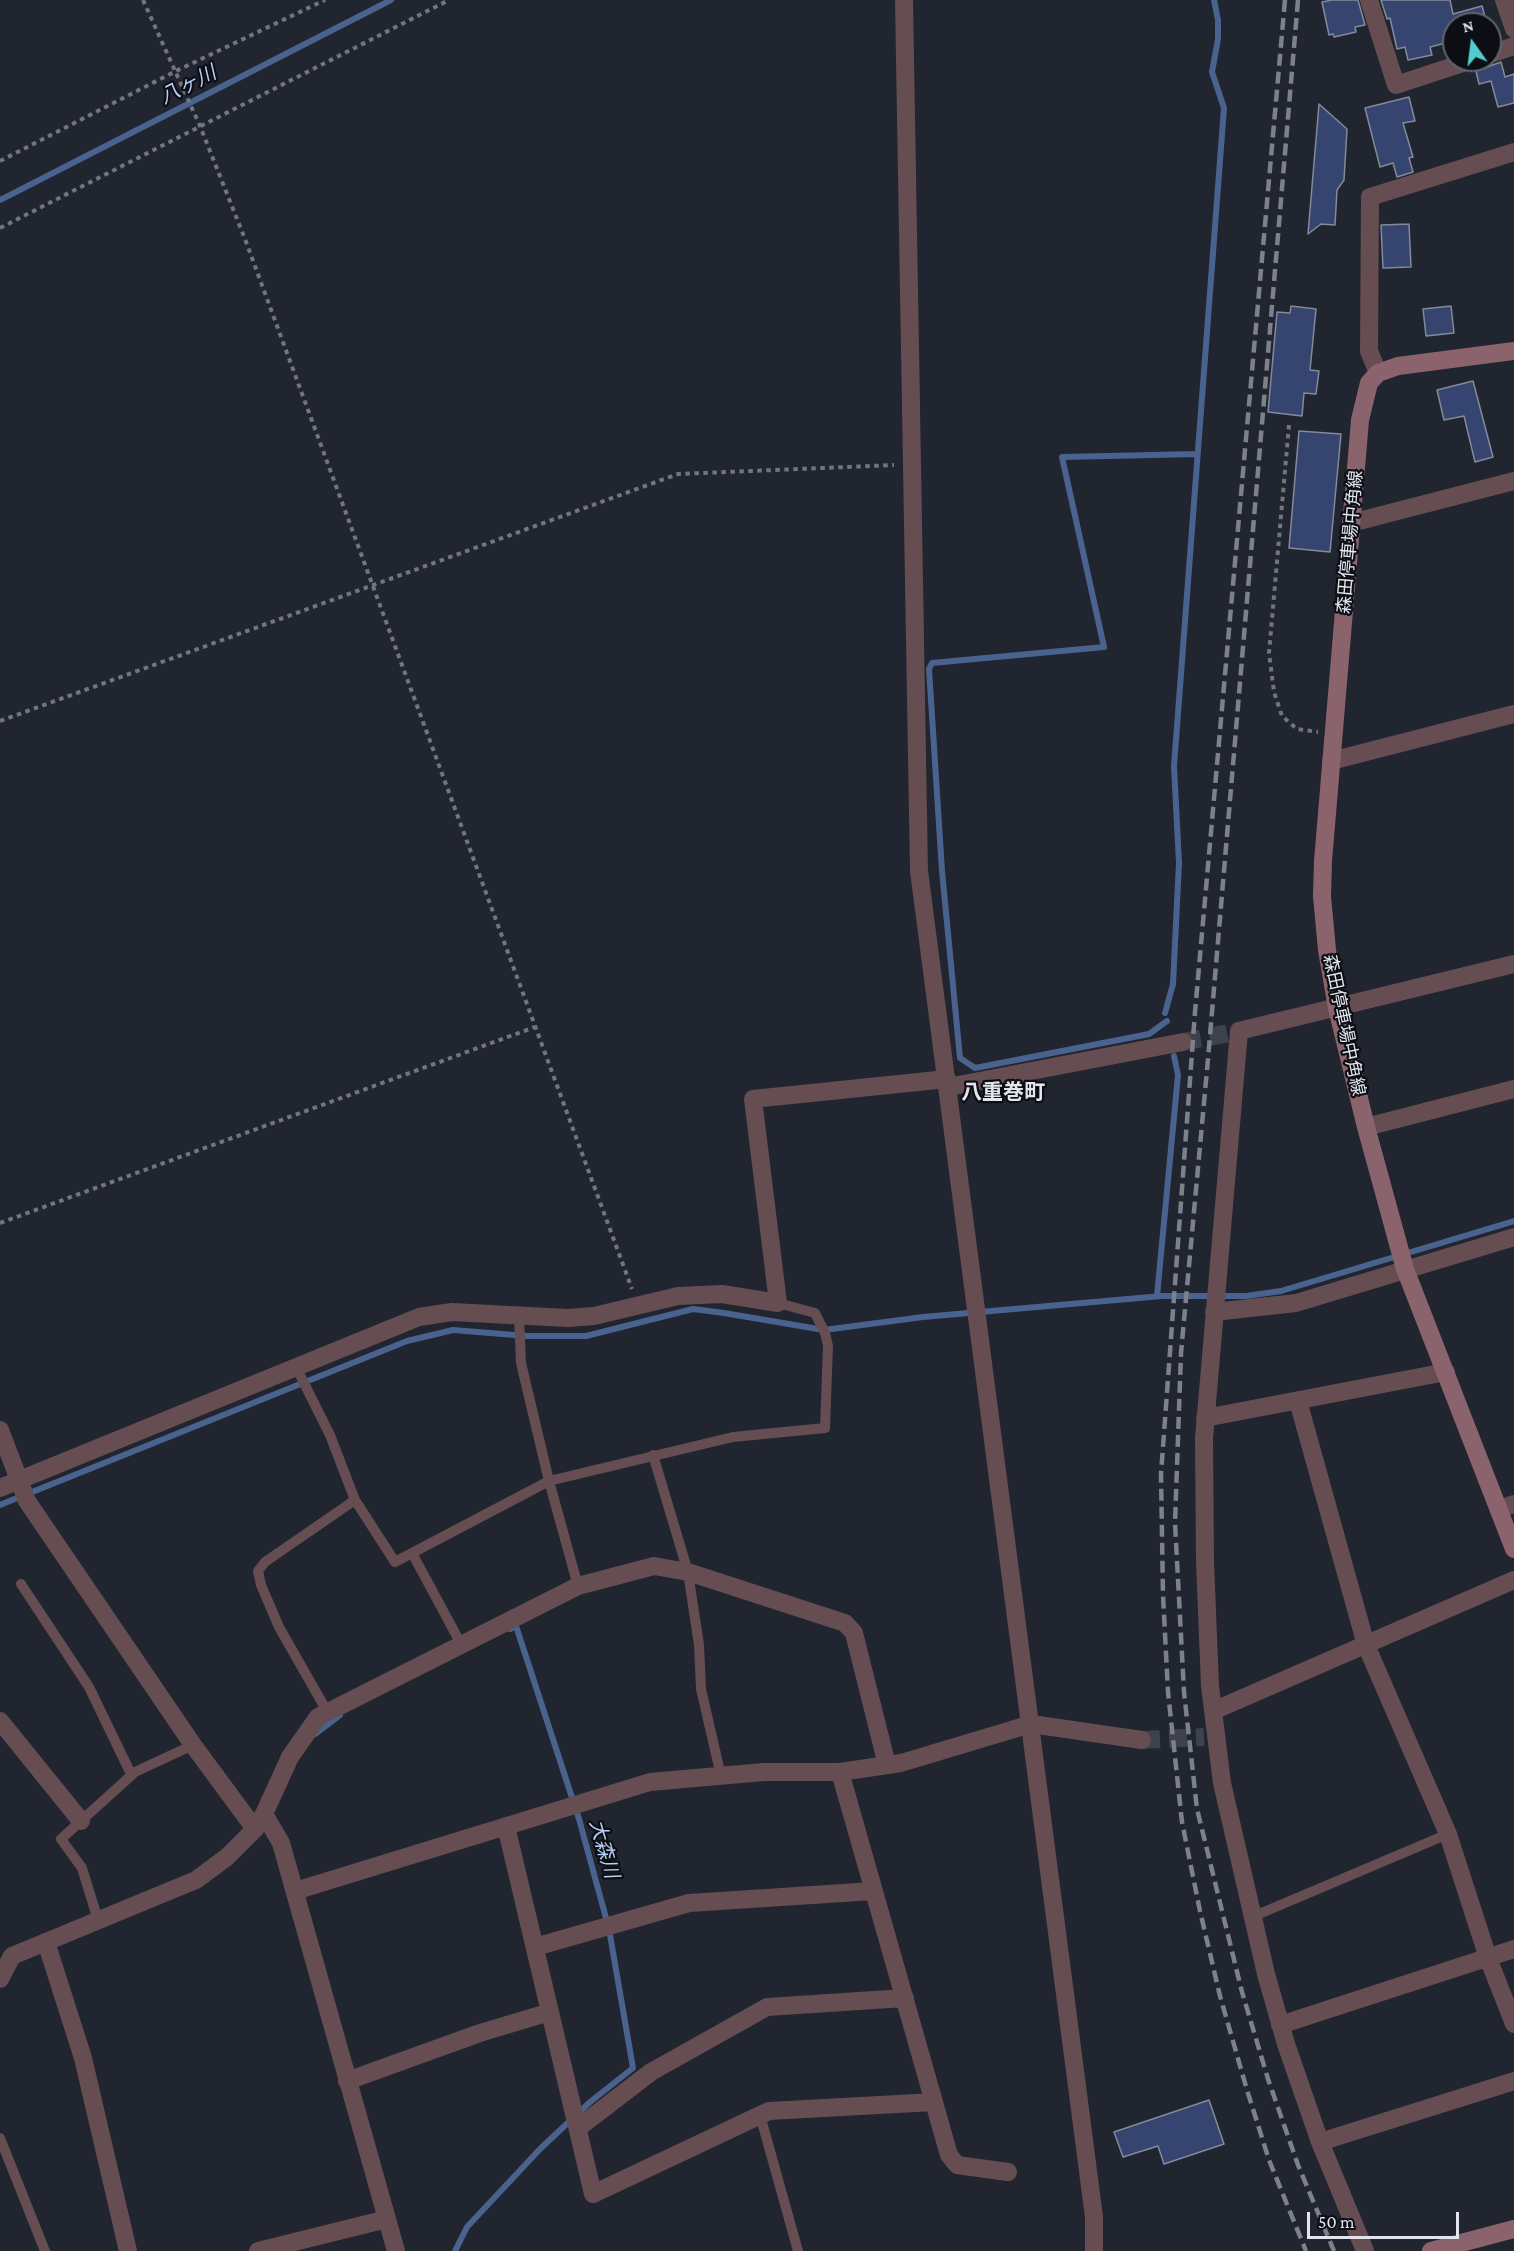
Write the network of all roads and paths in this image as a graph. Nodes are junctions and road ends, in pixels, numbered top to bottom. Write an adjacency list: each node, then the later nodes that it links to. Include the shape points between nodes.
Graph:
1 (143, 0): 9 (path)
2 (325, 0): 9 (path)
3 (449, 0): 10 (path)
4 (904, 0): 17 (street)
5 (1369, 0): 8 (street, via 1396,85)
6 (1504, 0): 7 (street)
7 (1514, 29)
8 (1442, 70)
9 (176, 71): 10 (path); 12 (path)
10 (200, 126): 13 (path); 20 (path)
11 (1514, 152): 15 (street, via 1370,197 1369,351)
12 (0, 161)
13 (0, 228)
14 (1514, 351): 15 (main road, via 1398,366)
15 (1378, 373): 19 (main road, 森田停車場中角線, via 1369,383 1360,420)
16 (1289, 425): 23 (path, via 1269,653 1274,692 1282,716 1297,729)
17 (912, 464): 20 (path, via 678,474); 29 (street, via 920,871)
18 (1514, 480): 19 (street)
19 (1351, 523): 23 (main road, 森田停車場中角線)
20 (372, 584): 22 (path); 27 (path)
21 (1514, 714): 24 (street)
22 (0, 721)
23 (1334, 732): 24 (main road, 森田停車場中角線)
24 (1331, 761): 26 (main road, 森田停車場中角線, via 1322,896)
25 (1514, 964): 26 (street)
26 (1337, 1008): 31 (main road, 森田停車場中角線); 37 (street, via 1239,1031)
27 (535, 1027): 32 (path); 36 (path)
28 (1183, 1042): 29 (street)
29 (947, 1083): 35 (street, via 753,1099); 61 (street)
30 (1514, 1089): 31 (street)
31 (1366, 1127): 34 (main road, 森田停車場中角線)
32 (0, 1223)
33 (1514, 1237): 34 (street)
34 (1403, 1258): 37 (street, via 1296,1303); 40 (main road, 森田停車場中角線)
35 (778, 1303): 36 (street, via 722,1294 678,1296); 44 (lane, via 815,1313 825,1333 825,1428 733,1437)
36 (638, 1305): 38 (street, via 576,1317)
37 (1214, 1312): 42 (street)
38 (519, 1321): 39 (street, via 452,1312 419,1317); 45 (lane, via 521,1363)
39 (299, 1371): 47 (street); 48 (lane)
40 (1446, 1372): 41 (street); 49 (main road, 森田停車場中角線)
41 (1298, 1401): 42 (street); 57 (street)
42 (1205, 1418): 58 (street, via 1205,1562)
43 (0, 1430): 47 (street)
44 (653, 1455): 45 (lane); 52 (lane)
45 (549, 1481): 51 (lane); 55 (lane)
46 (0, 1488): 47 (street)
47 (23, 1489): 63 (street)
48 (355, 1500): 51 (lane, via 394,1562); 59 (lane, via 265,1562 258,1571 279,1627)
49 (1506, 1507): 50 (main road, 森田停車場中角線)
50 (1514, 1549)
51 (412, 1553): 56 (lane)
52 (688, 1572): 55 (street, via 654,1566); 64 (street, via 845,1623 854,1633); 67 (lane, via 701,1689)
53 (1514, 1580): 57 (street)
54 (21, 1584): 66 (lane, via 89,1687)
55 (578, 1586): 56 (street)
56 (461, 1644): 59 (street)
57 (1366, 1645): 58 (street); 71 (street)
58 (1214, 1711): 74 (street, via 1210,1736)
59 (328, 1713): 69 (street, via 318,1717 290,1757)
60 (0, 1721): 68 (street)
61 (1030, 1724): 62 (street); 64 (street); 100 (street, via 1094,2217)
62 (1142, 1740)
63 (193, 1745): 66 (lane); 69 (street)
64 (887, 1765): 65 (street)
65 (840, 1772): 67 (street); 73 (street)
66 (131, 1774): 68 (lane)
67 (721, 1776): 70 (street, via 650,1782)
68 (81, 1821): 75 (lane, via 62,1839 82,1868)
69 (260, 1822): 72 (street, via 281,1843); 75 (street, via 227,1857 196,1880)
70 (506, 1826): 72 (street); 77 (street)
71 (1448, 1834): 74 (lane); 79 (street)
72 (295, 1891): 85 (street)
73 (874, 1892): 77 (street, via 689,1903); 81 (street)
74 (1252, 1917): 84 (street)
75 (98, 1920): 76 (street)
76 (46, 1942): 80 (street, via 12,1956); 96 (street, via 83,2058)
77 (535, 1947): 82 (street)
78 (1514, 1949): 79 (street)
79 (1488, 1958): 83 (street); 84 (street)
80 (2, 1969)
81 (905, 1998): 87 (street); 89 (street, via 767,2007 651,2072)
82 (550, 2012): 85 (street); 89 (street)
83 (1514, 2024)
84 (1280, 2025): 91 (street)
85 (347, 2081): 93 (street)
86 (1514, 2081): 91 (street)
87 (934, 2102): 88 (street, via 769,2111); 92 (street, via 950,2155 957,2165)
88 (760, 2115): 89 (street, via 594,2194); 99 (lane)
89 (576, 2120)
90 (0, 2138): 95 (lane)
91 (1320, 2142): 101 (street)
92 (1008, 2172)
93 (387, 2219): 97 (street); 98 (street)
94 (1514, 2229): 102 (main road)
95 (45, 2251)
96 (128, 2251)
97 (258, 2251)
98 (396, 2251)
99 (798, 2251)
100 (1094, 2251)
101 (1365, 2251)
102 (1431, 2251)

